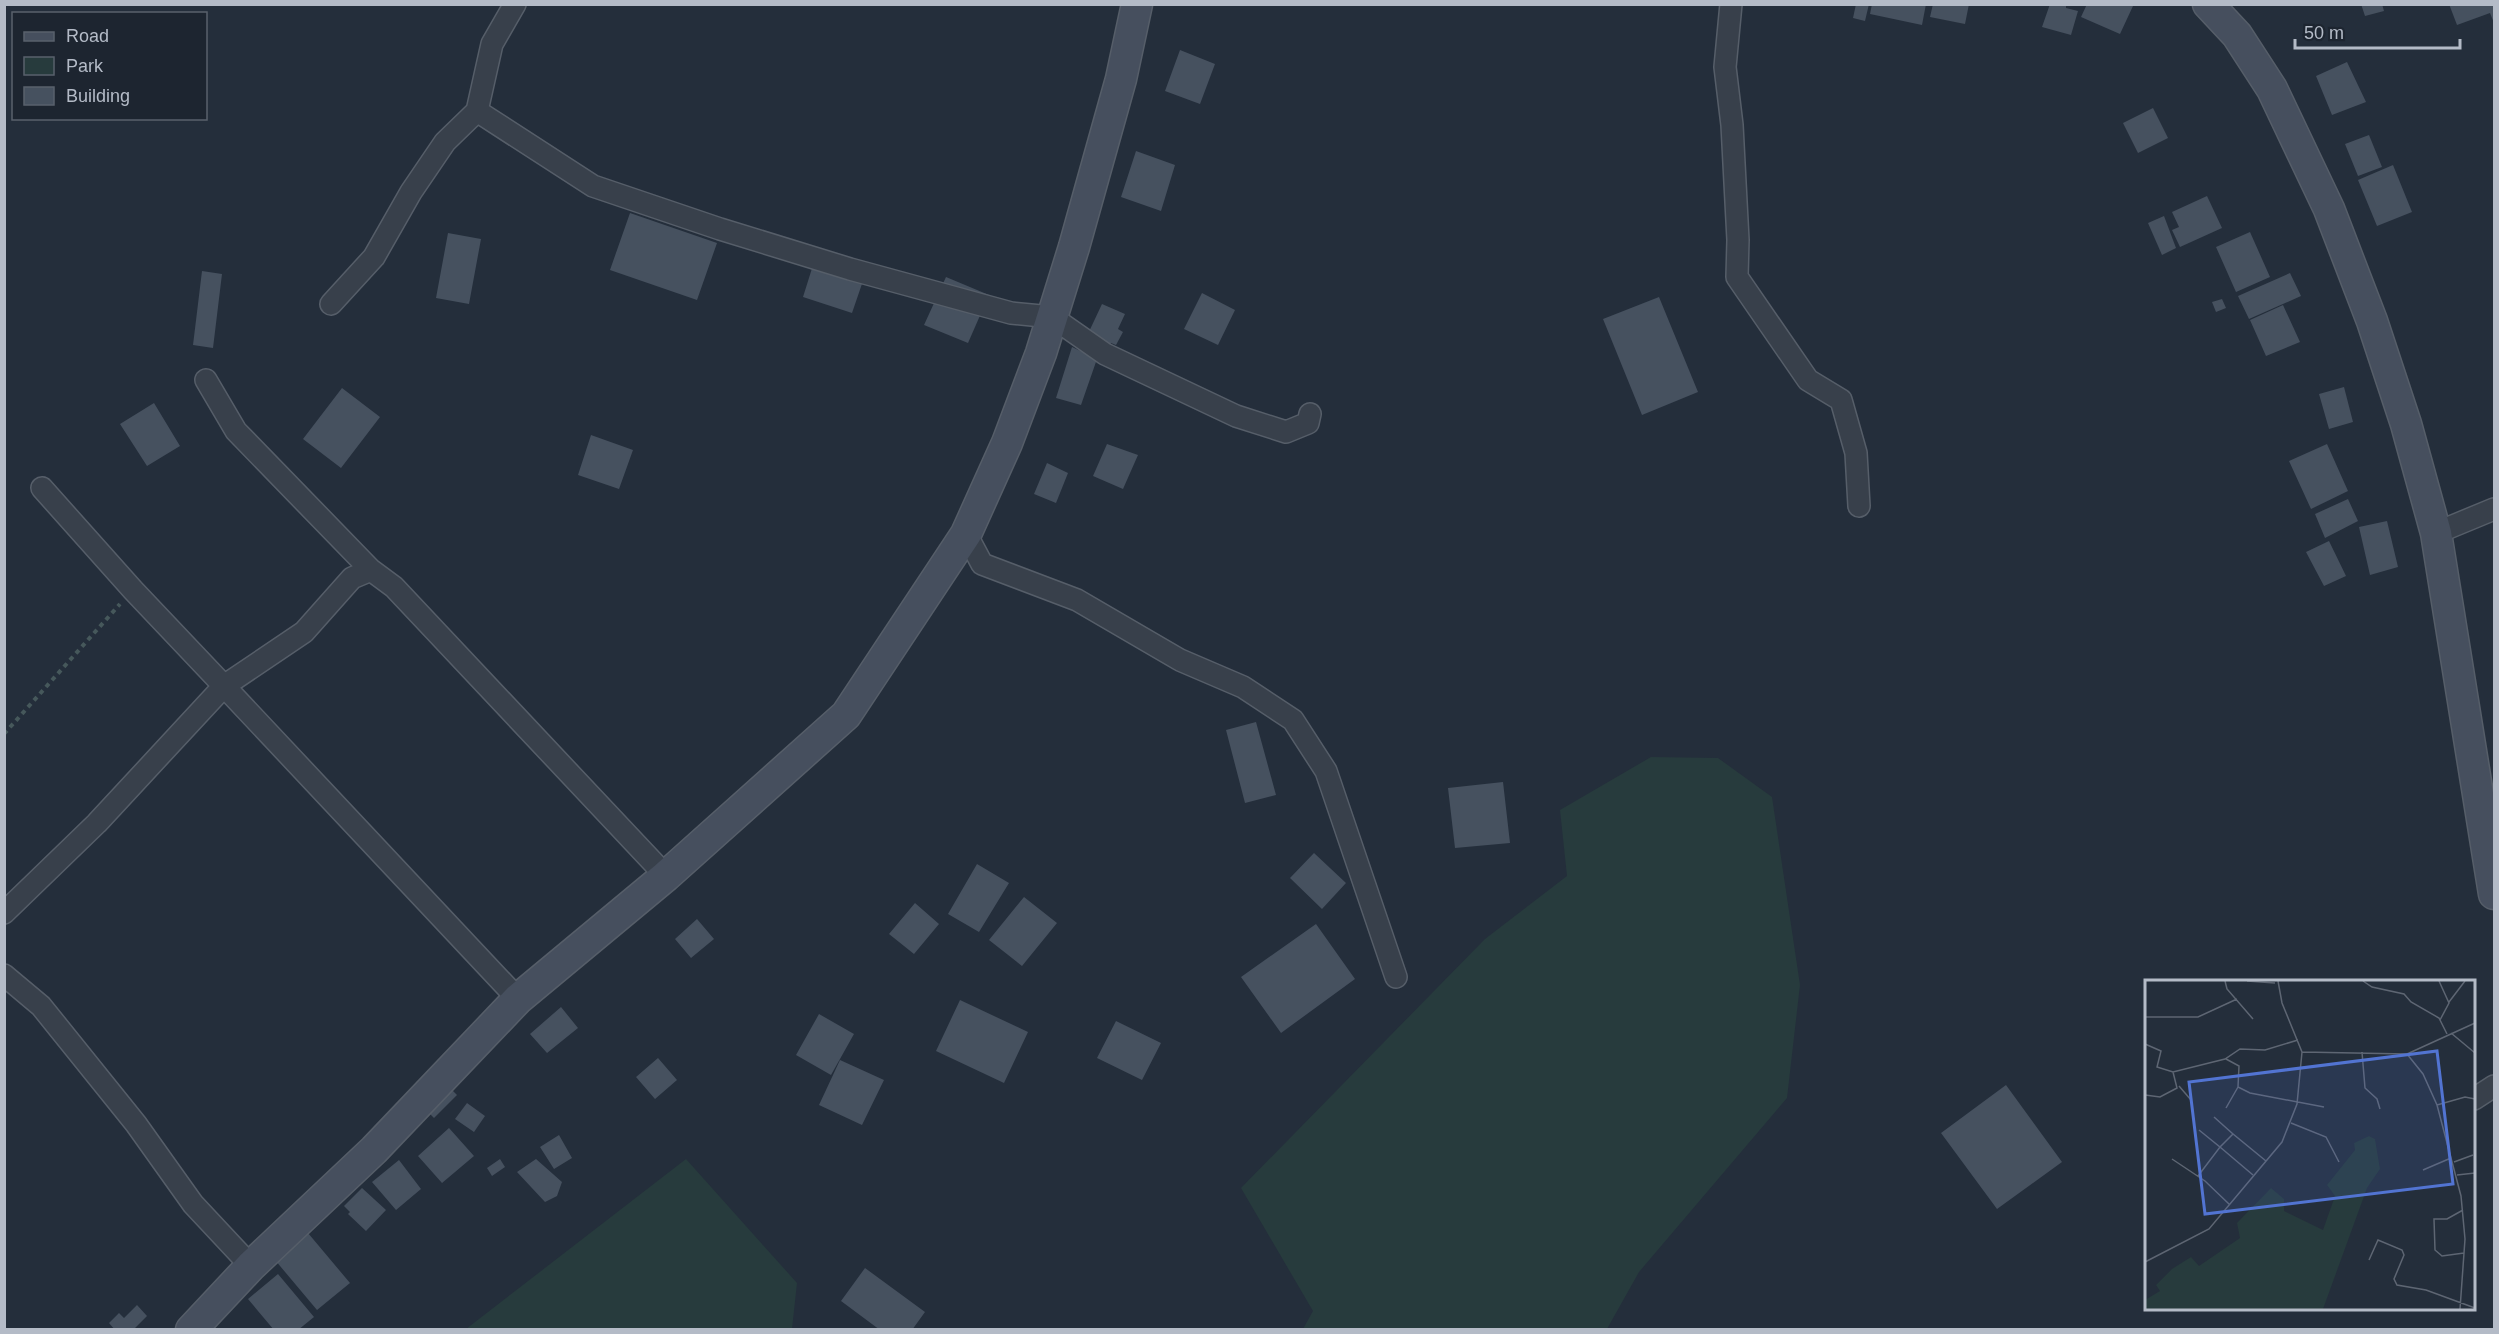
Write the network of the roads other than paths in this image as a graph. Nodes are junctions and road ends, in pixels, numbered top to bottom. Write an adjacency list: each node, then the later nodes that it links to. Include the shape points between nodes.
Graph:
1 (515, 4): 5 (street, via 492,44)
2 (1137, 4): 7 (street, via 1121,79)
3 (1731, 4): 11 (street, via 1725,67 1732,125 1737,277 1808,380 1841,400 1856,453)
4 (2208, 4): 13 (street, via 2237,35 2272,89 2329,209 2372,321)
5 (477, 111): 6 (street, via 445,142 374,257); 7 (street, via 593,186 850,268 1011,313)
6 (331, 304)
7 (1052, 317): 9 (street, via 1105,354 1236,416 1286,432 1308,423); 14 (street, via 1007,443)
8 (206, 380): 15 (street, via 236,431)
9 (1310, 414)
10 (42, 488): 16 (street)
11 (1859, 506)
12 (2494, 509): 13 (street)
13 (2436, 533): 18 (street)
14 (966, 534): 17 (street, via 846,715); 21 (street, via 982,564 1077,600 1180,660 1243,687 1293,720 1326,771)
15 (371, 570): 16 (street, via 352,578 304,632); 17 (street, via 394,587)
16 (224, 686): 19 (street, via 97,823); 22 (street)
17 (666, 876): 22 (street)
18 (2494, 894)
19 (4, 913)
20 (4, 975): 25 (street, via 41,1006 136,1124 193,1204)
21 (1396, 977)
22 (518, 999): 25 (street, via 374,1150)
23 (2494, 1086): 24 (street)
24 (2475, 1098)
25 (251, 1266): 26 (street)
26 (190, 1329)

